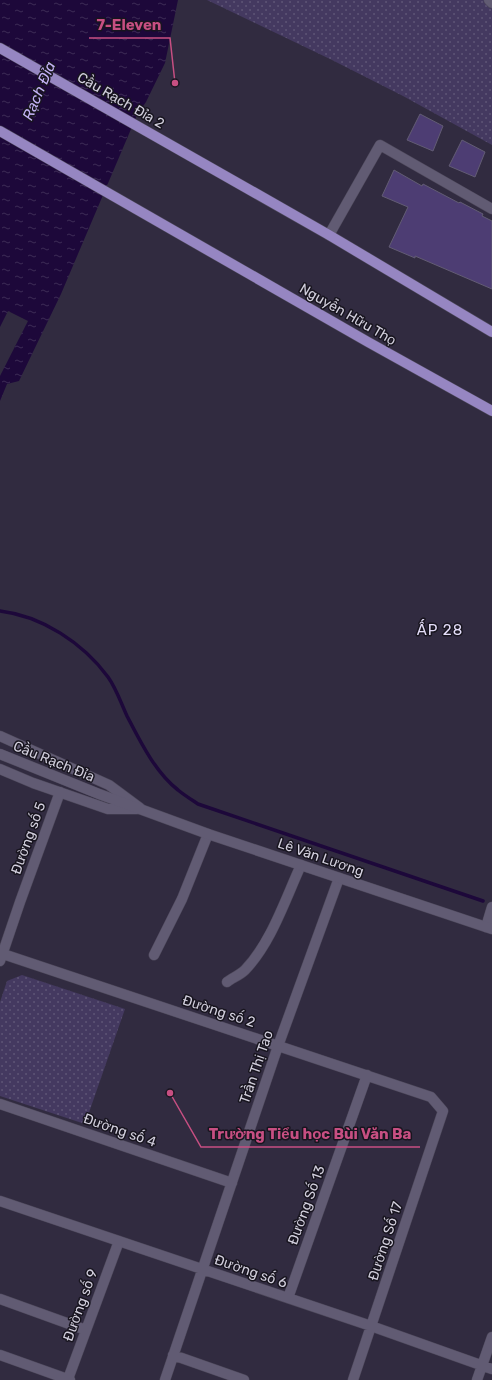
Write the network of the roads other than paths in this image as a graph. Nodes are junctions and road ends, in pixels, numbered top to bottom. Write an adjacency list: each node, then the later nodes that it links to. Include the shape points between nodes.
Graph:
1 (489, 0): 2 (street)
2 (492, 2)
3 (0, 48): 6 (main road, Cầu Rạch Đỉa 2)
4 (0, 131): 8 (main road, Nguyễn Hữu Thọ)
5 (492, 209): 6 (street, via 380,145)
6 (329, 235): 7 (main road)
7 (492, 332)
8 (492, 411)
9 (0, 736): 14 (street, Lê Văn Lương, via 109,785)
10 (0, 754): 13 (street, Cầu Rạch Đỉa)
11 (0, 769): 12 (street, Lê Văn Lương)
12 (60, 792): 14 (street, Lê Văn Lương, via 108,809); 21 (street, Đường số 5)
13 (99, 794): 14 (street, Lê Văn Lương)
14 (141, 809): 15 (street, Lê Văn Lương)
15 (208, 834): 16 (street, Lê Văn Lương); 20 (street, via 182,899)
16 (301, 865): 17 (street, Lê Văn Lương); 22 (street, via 261,948 244,972)
17 (339, 878): 19 (street, Lê Văn Lương); 23 (street, Trần Thị Tao)
18 (492, 907): 19 (street)
19 (489, 928)
20 (154, 955)
21 (1, 956): 23 (street, Đường số 2)
22 (227, 982)
23 (278, 1046): 24 (street, Đường số 2); 27 (street, Trần Thị Tao)
24 (367, 1075): 26 (street, Đường số 2, via 431,1097); 31 (street, Đường Số 13)
25 (0, 1104): 27 (street, Đường số 4)
26 (443, 1111): 33 (street, Đường Số 17)
27 (232, 1183): 30 (street, Trần Thị Tao)
28 (0, 1201): 29 (street, Đường số 6)
29 (119, 1241): 30 (street, Đường số 6); 34 (street, Đường số 9)
30 (202, 1269): 31 (street, Đường số 6); 37 (street, Trần Thị Tao)
31 (288, 1298): 33 (street, Đường số 6)
32 (0, 1299): 34 (street)
33 (371, 1326): 38 (street, Đường số 6); 43 (street, Đường Số 17)
34 (86, 1330): 40 (street, Đường số 9)
35 (492, 1337): 38 (street)
36 (0, 1355): 40 (street)
37 (173, 1355): 41 (street, Trần Thị Tao); 42 (street)
38 (482, 1366): 39 (street, Đường số 6); 44 (street)
39 (492, 1369)
40 (69, 1380)
41 (164, 1380)
42 (244, 1380)
43 (353, 1380)
44 (477, 1380)

